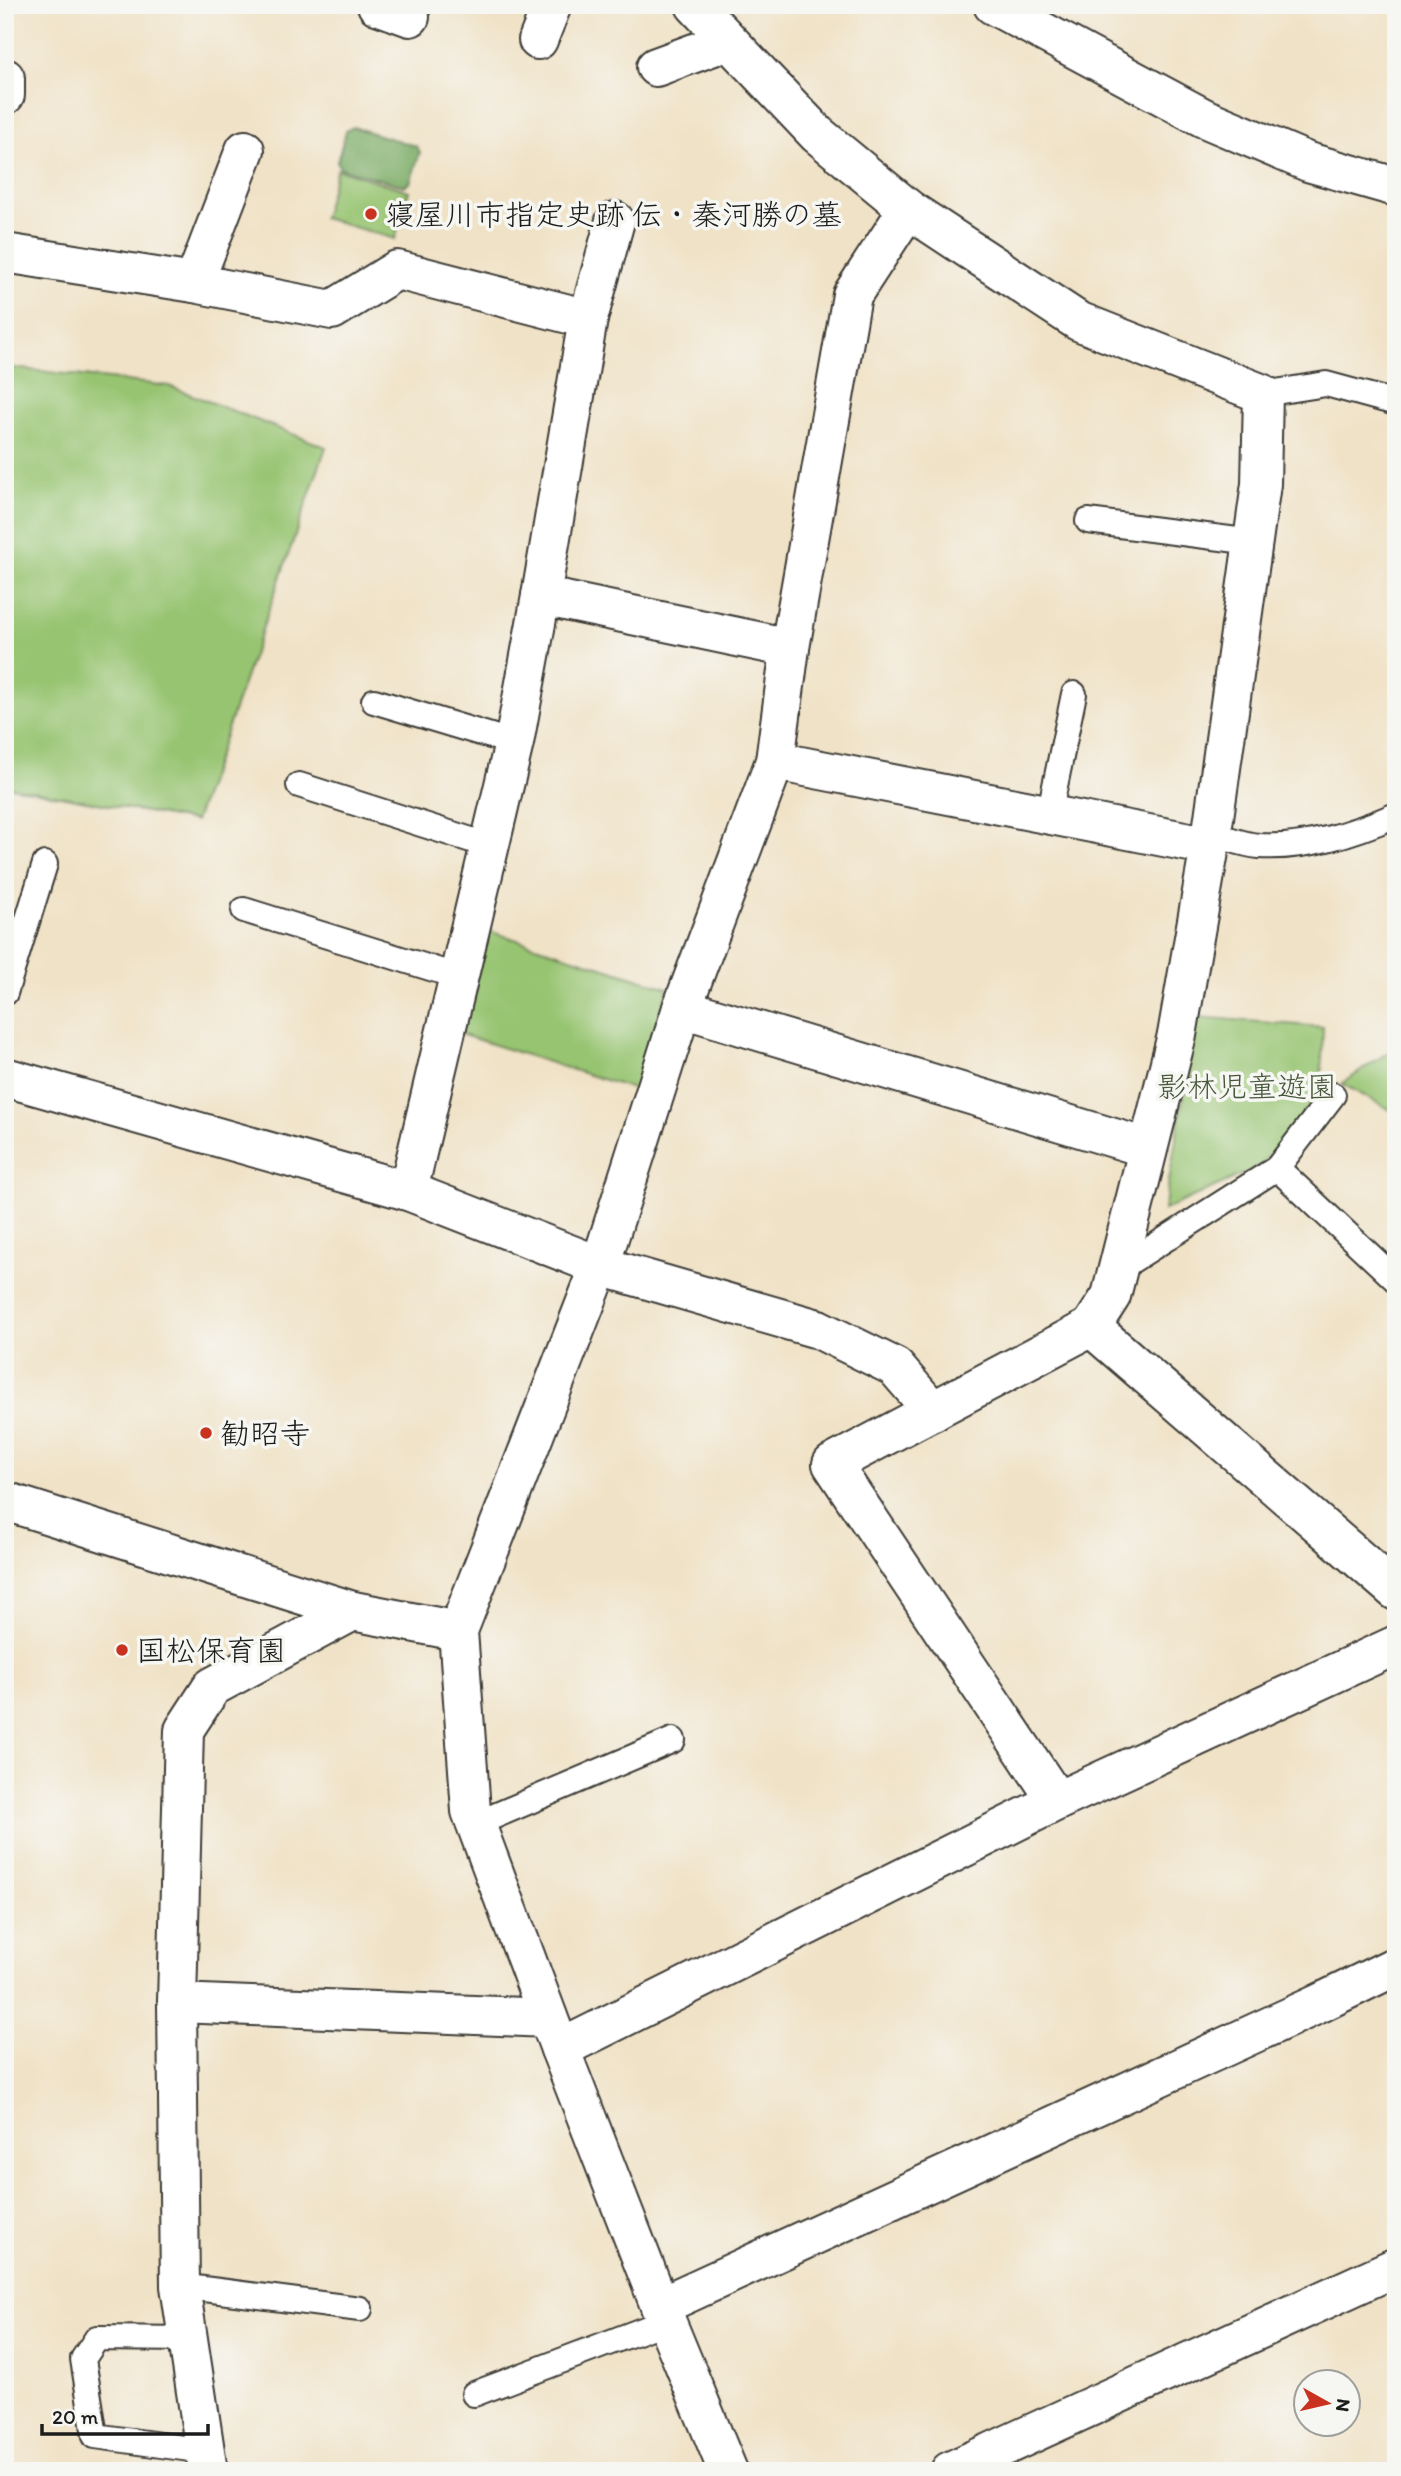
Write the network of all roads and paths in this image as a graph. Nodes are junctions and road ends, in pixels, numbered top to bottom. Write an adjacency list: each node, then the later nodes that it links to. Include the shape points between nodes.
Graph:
1 (552, 5): 4 (street)
2 (695, 5): 5 (street)
3 (993, 5): 10 (street, via 1204,118 1308,162)
4 (538, 40)
5 (727, 41): 6 (street); 11 (street, via 817,134)
6 (656, 67)
7 (5, 78): 8 (street)
8 (5, 95)
9 (245, 150): 14 (street)
10 (1396, 187)
11 (908, 209): 16 (street, via 1078,321); 21 (street, via 852,295)
12 (615, 221): 15 (street)
13 (5, 253): 14 (street)
14 (194, 283): 15 (street, via 332,310 397,270)
15 (587, 319): 20 (street)
16 (1263, 394): 17 (lane, via 1326,384); 19 (street, via 1261,484)
17 (1396, 403)
18 (1088, 521): 19 (lane)
19 (1253, 542): 29 (street)
20 (541, 596): 21 (street); 24 (street)
21 (790, 648): 25 (street)
22 (1074, 694): 27 (lane)
23 (374, 701): 24 (lane)
24 (514, 743): 30 (street)
25 (775, 761): 27 (street); 35 (street)
26 (299, 786): 30 (lane)
27 (1049, 815): 29 (street)
28 (1396, 815): 29 (lane, via 1311,843 1258,846)
29 (1211, 840): 38 (street, via 1177,1035)
30 (490, 845): 33 (street)
31 (45, 864): 34 (lane)
32 (244, 910): 33 (lane)
33 (458, 977): 40 (street)
34 (5, 993)
35 (682, 1007): 38 (street); 41 (street)
36 (5, 1077): 40 (street)
37 (1333, 1095): 39 (lane)
38 (1147, 1148): 42 (street)
39 (1276, 1168): 42 (lane); 43 (lane)
40 (408, 1191): 41 (street)
41 (600, 1266): 45 (street, via 818,1329 895,1367); 49 (street)
42 (1117, 1270): 44 (street, via 1111,1296)
43 (1396, 1280)
44 (1091, 1327): 45 (street); 47 (street)
45 (933, 1411): 52 (street, via 832,1464)
46 (5, 1501): 48 (street)
47 (1396, 1591)
48 (354, 1611): 49 (street); 55 (street, via 212,1687 184,1730)
49 (458, 1631): 53 (street, via 471,1811)
50 (1396, 1645): 52 (street)
51 (673, 1741): 53 (lane)
52 (1057, 1801): 56 (street)
53 (476, 1824): 56 (street)
54 (1396, 1966): 60 (street)
55 (177, 2003): 56 (street); 58 (street)
56 (554, 2033): 60 (street)
57 (1396, 2267): 65 (street)
58 (180, 2286): 59 (lane); 61 (street)
59 (360, 2309)
60 (663, 2314): 62 (lane); 64 (street)
61 (188, 2339): 63 (street); 63 (lane, via 97,2338 83,2359 95,2436)
62 (474, 2394)
63 (206, 2461)
64 (728, 2471)
65 (950, 2471)

